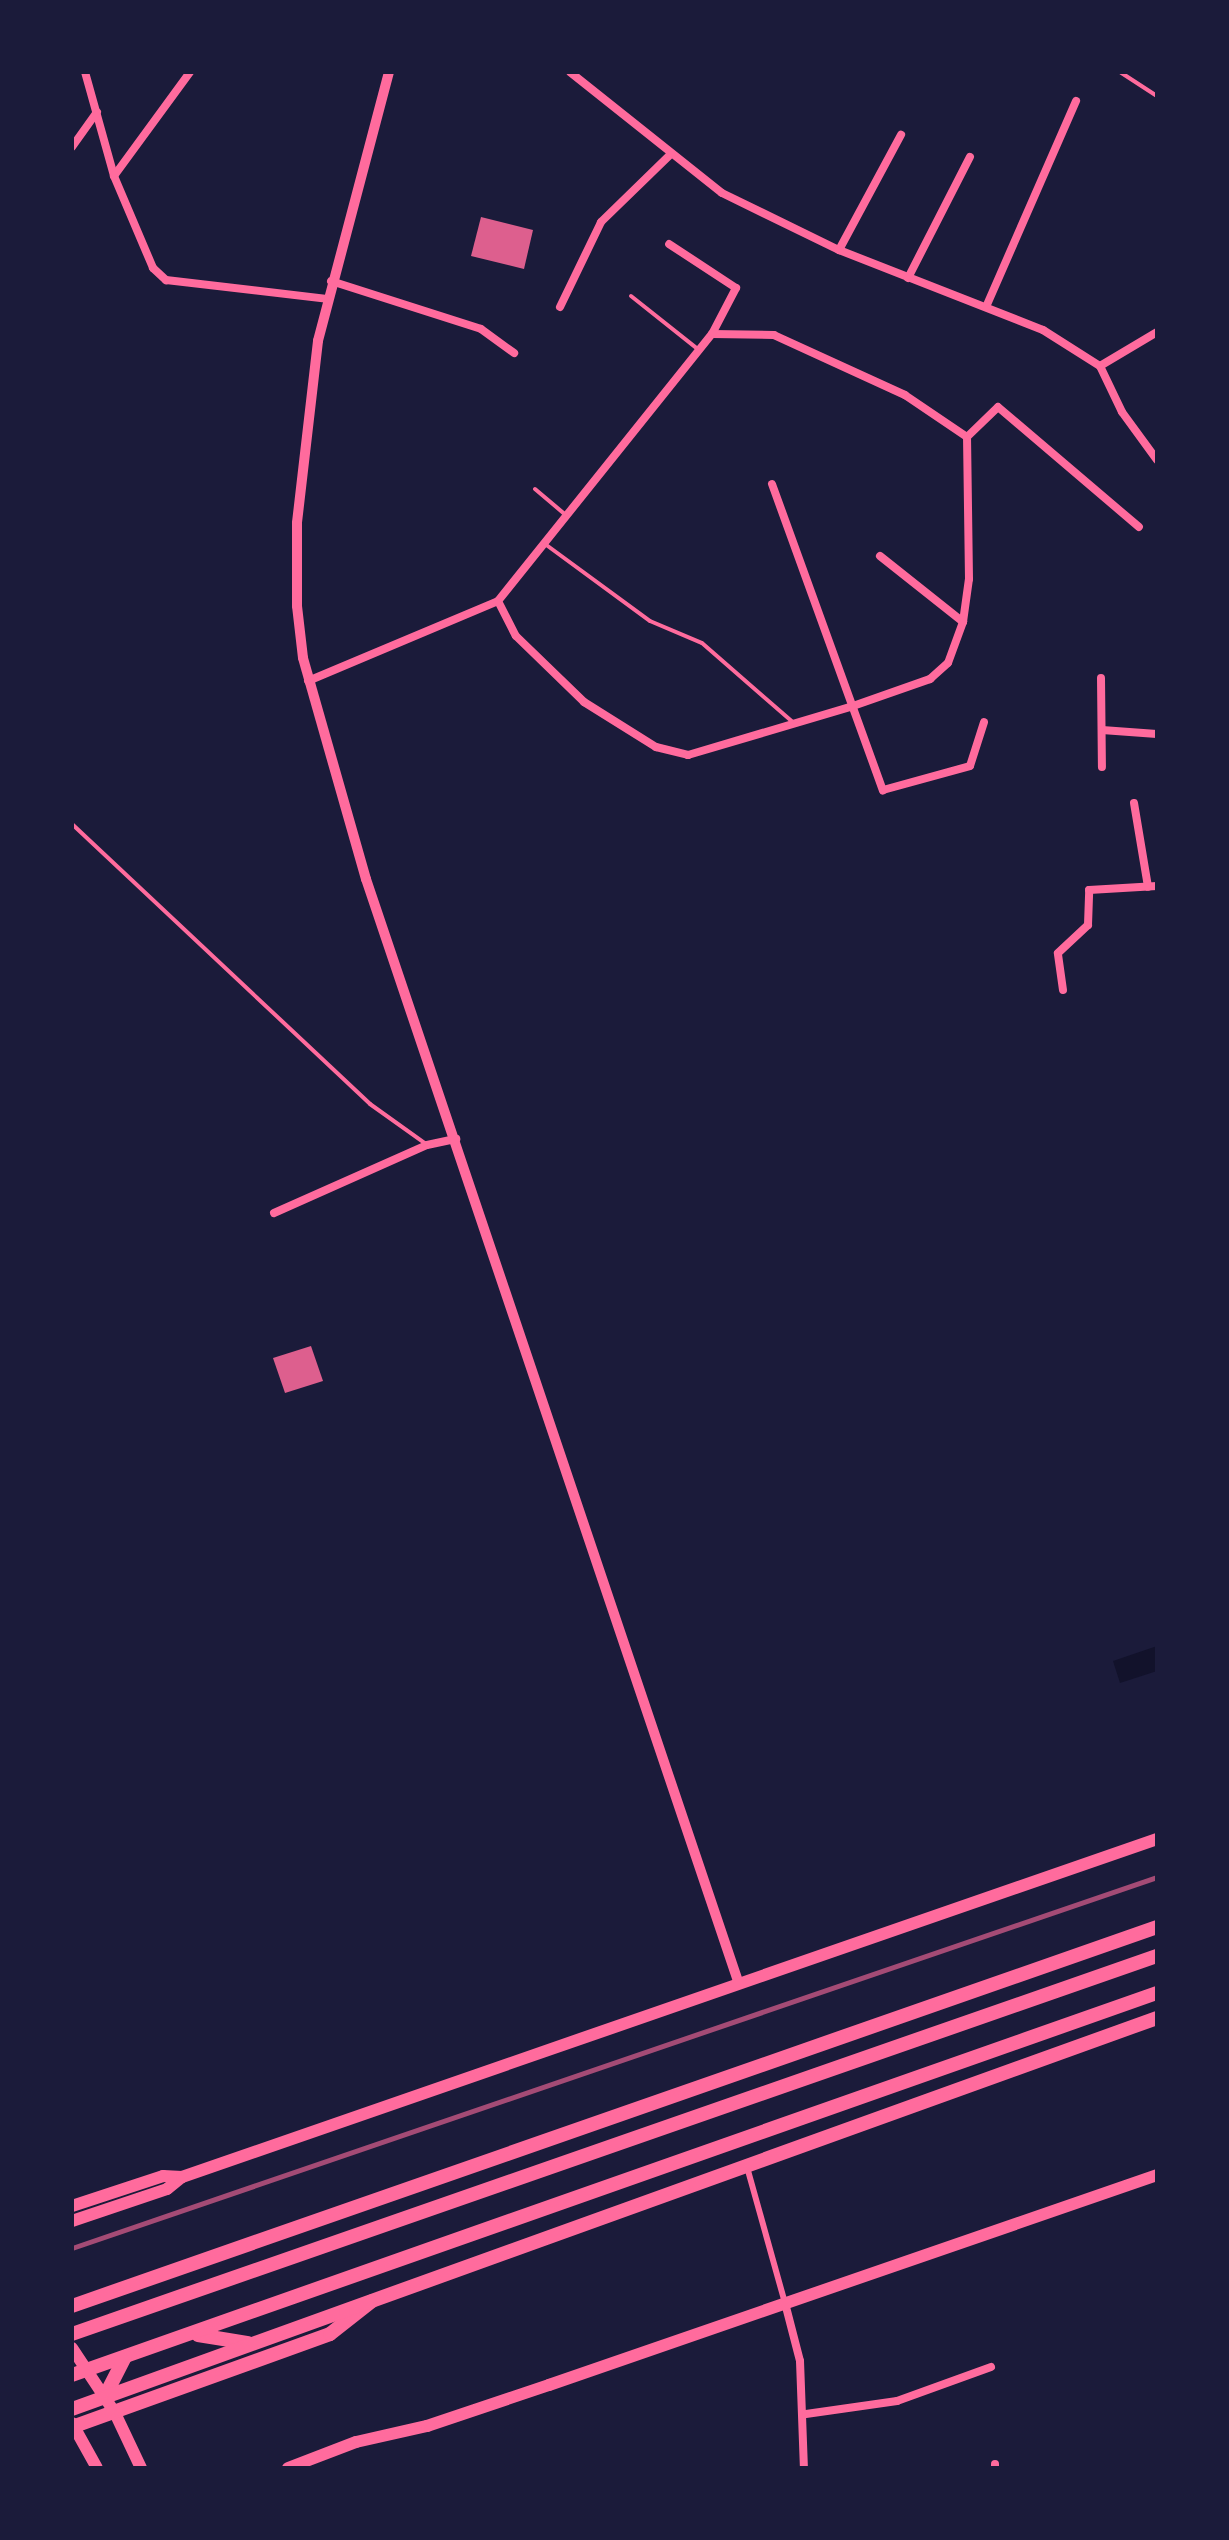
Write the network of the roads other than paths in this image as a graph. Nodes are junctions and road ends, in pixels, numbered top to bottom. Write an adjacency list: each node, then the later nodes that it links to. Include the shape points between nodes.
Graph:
1 (85, 72): 8 (street)
2 (190, 72): 13 (street)
3 (389, 72): 17 (street)
4 (570, 72): 11 (street)
5 (1120, 72): 6 (lane)
6 (1157, 96)
7 (1076, 101): 21 (street)
8 (97, 112): 10 (street); 13 (street)
9 (901, 135): 15 (street)
10 (72, 147)
11 (671, 154): 15 (street, via 722,193); 20 (street, via 601,222)
12 (970, 157): 16 (street)
13 (114, 176): 19 (street, via 153,268 166,280)
14 (669, 244): 23 (street, via 736,288)
15 (839, 250): 16 (street)
16 (908, 278): 21 (street)
17 (331, 281): 19 (street); 25 (street, via 481,329)
18 (631, 296): 24 (lane)
19 (327, 299): 38 (street, via 297,523 297,606)
20 (560, 307)
21 (986, 307): 26 (street, via 1043,330)
22 (1157, 332): 26 (street)
23 (712, 334): 24 (street); 27 (street, via 774,335 905,395)
24 (699, 350): 31 (street)
25 (514, 353)
26 (1100, 366): 28 (street, via 1122,412)
27 (967, 437): 32 (street, via 998,407); 36 (street, via 972,541)
28 (1157, 460)
29 (772, 484): 39 (street)
30 (535, 489): 31 (lane)
31 (568, 516): 33 (street)
32 (1139, 527)
33 (545, 544): 35 (street); 41 (lane, via 650,621 702,643)
34 (880, 556): 36 (street)
35 (498, 601): 38 (street); 41 (street, via 516,636 584,702 656,747 688,755)
36 (963, 622): 39 (street, via 948,663 930,679)
37 (1101, 678): 42 (street)
38 (308, 681): 49 (street, via 355,846)
39 (853, 706): 40 (street, via 883,790 970,766); 41 (street)
40 (984, 722)
41 (795, 724)
42 (1102, 730): 43 (street); 44 (street)
43 (1157, 734)
44 (1102, 767)
45 (1134, 803): 47 (street)
46 (72, 824): 50 (lane, via 370,1104)
47 (1153, 886): 48 (street, via 1089,890 1088,925 1058,953)
48 (1063, 990)
49 (456, 1139): 50 (street); 55 (street)
50 (427, 1145): 51 (street)
51 (274, 1213)
52 (1157, 1839): 55 (main road)
53 (1157, 1927): 65 (main road)
54 (1157, 1956): 66 (main road)
55 (739, 1984): 60 (main road)
56 (1157, 1993): 67 (main road)
57 (1156, 2023): 58 (main road)
58 (747, 2167): 63 (main road); 64 (street)
59 (1157, 2175): 64 (main road)
60 (182, 2177): 61 (main road, via 163,2176); 62 (main road, via 167,2189)
61 (72, 2206)
62 (72, 2221)
63 (372, 2301): 68 (main road); 76 (main road, via 330,2334)
64 (785, 2303): 77 (street); 81 (main road, via 536,2390 427,2426 356,2442)
65 (72, 2306)
66 (72, 2334)
67 (193, 2334): 68 (main road); 70 (main road)
68 (253, 2343): 74 (main road)
69 (72, 2348): 72 (main road)
70 (125, 2357): 72 (main road); 74 (main road)
71 (991, 2367): 77 (street, via 897,2401)
72 (88, 2369): 73 (main road); 74 (main road)
73 (72, 2375)
74 (105, 2396): 75 (main road); 76 (main road)
75 (72, 2409)
76 (115, 2413): 78 (main road); 80 (main road)
77 (806, 2414): 82 (street)
78 (73, 2426): 79 (main road)
79 (97, 2468)
80 (141, 2468)
81 (288, 2468)
82 (804, 2468)

